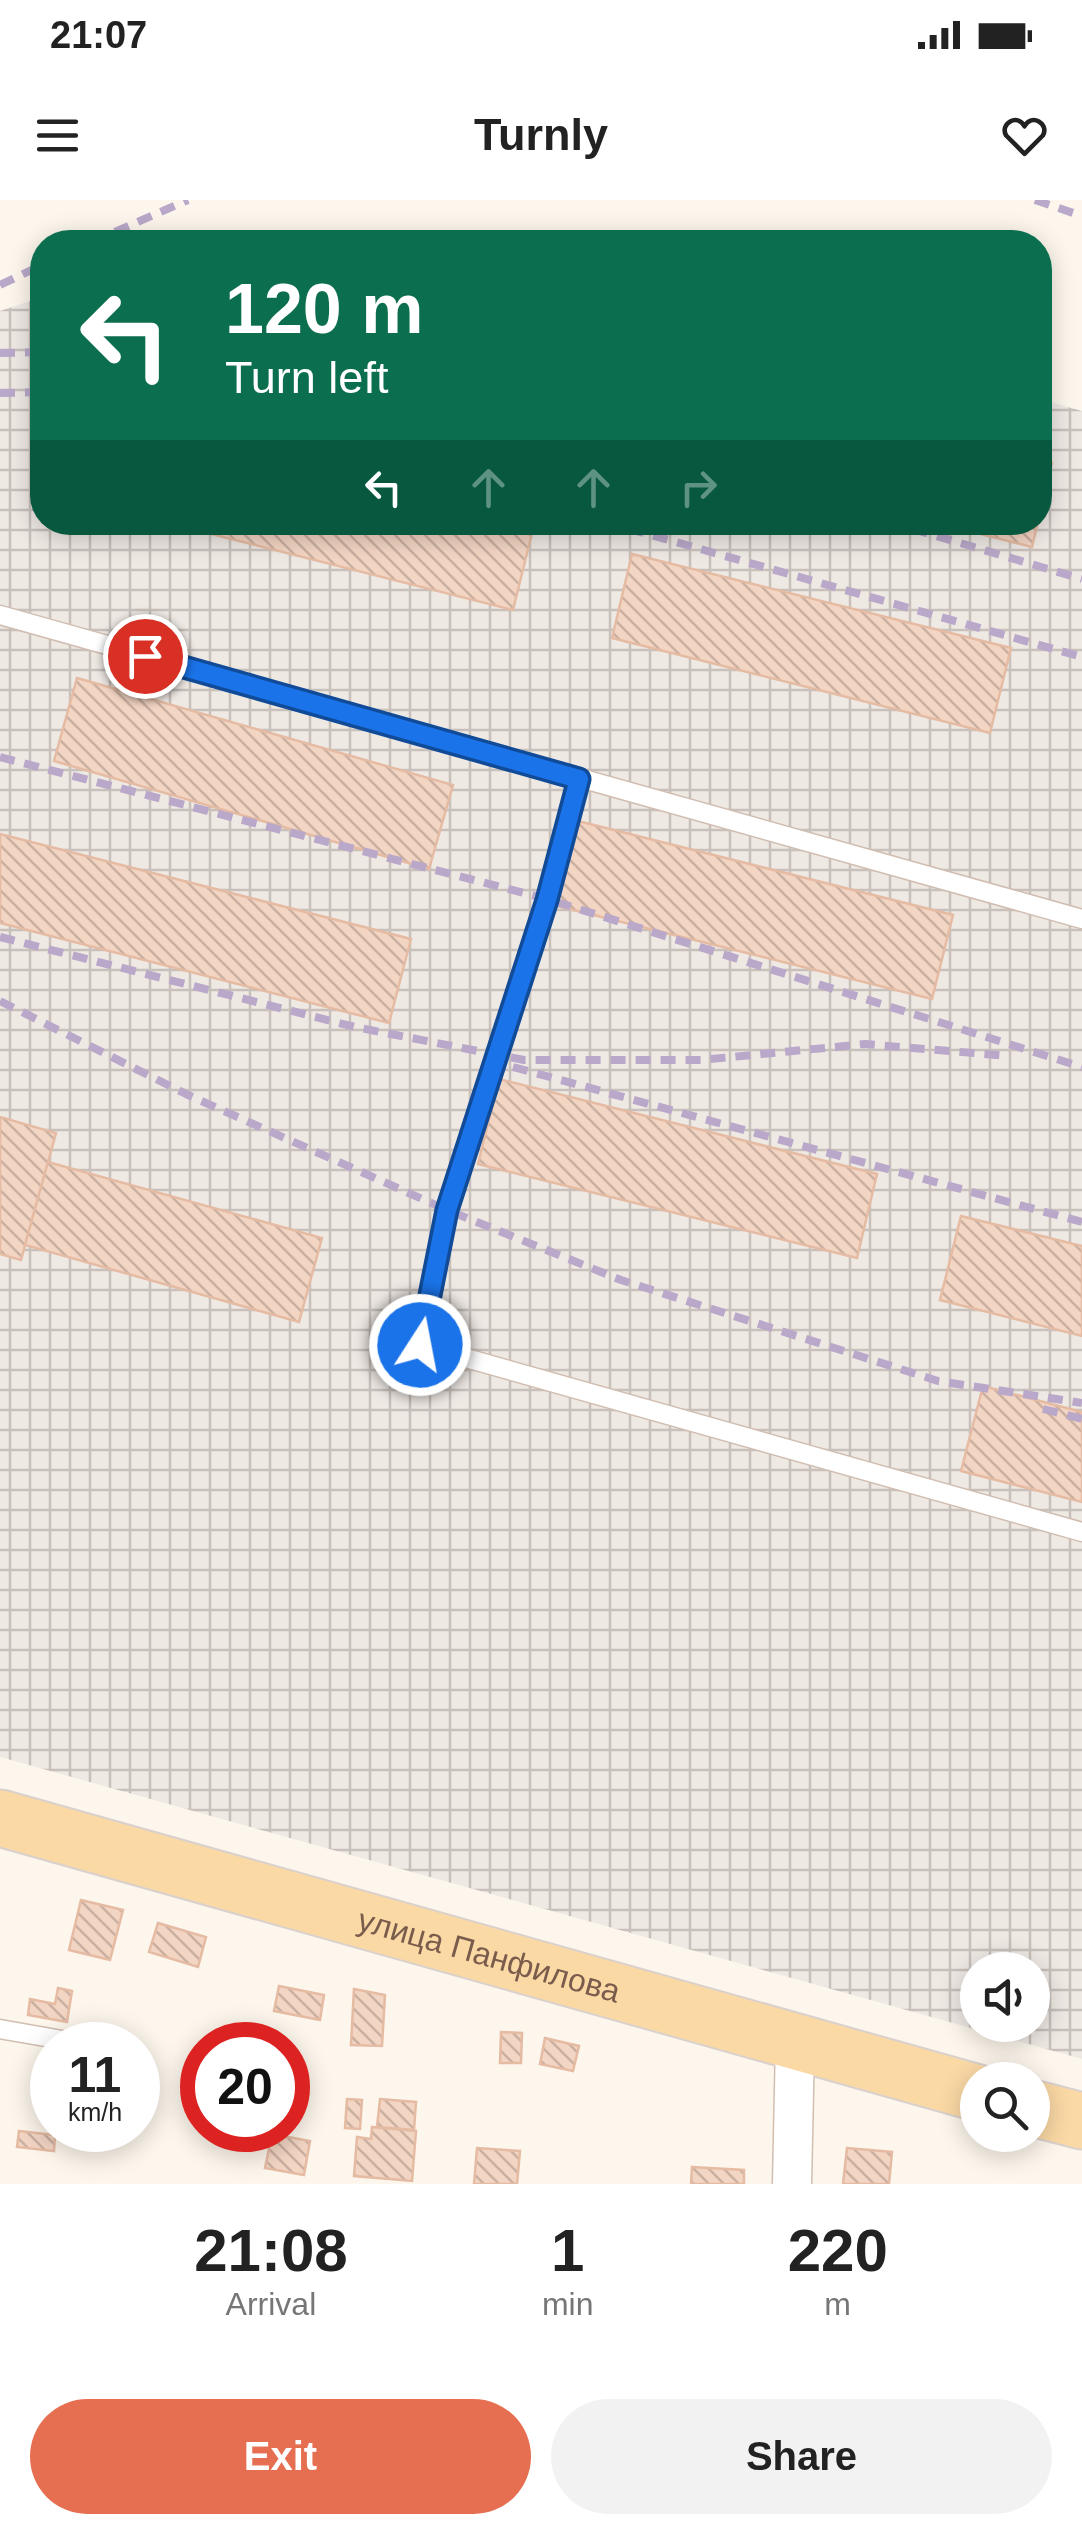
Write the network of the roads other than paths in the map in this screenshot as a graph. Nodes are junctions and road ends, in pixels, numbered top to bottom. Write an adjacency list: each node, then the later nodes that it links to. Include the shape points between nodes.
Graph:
1 (0, 614): 2 (lane)
2 (579, 779): 3 (lane); 4 (lane, via 447,1210 420,1345)
3 (1082, 919)
4 (1082, 1532)
5 (0, 1818): 8 (main road, улица Панфилова)
6 (0, 2029): 7 (lane)
7 (30, 2034)
8 (796, 2043): 9 (main road, улица Панфилова); 12 (street)
9 (960, 2088)
10 (1050, 2113): 11 (main road)
11 (1082, 2122)
12 (792, 2184)

